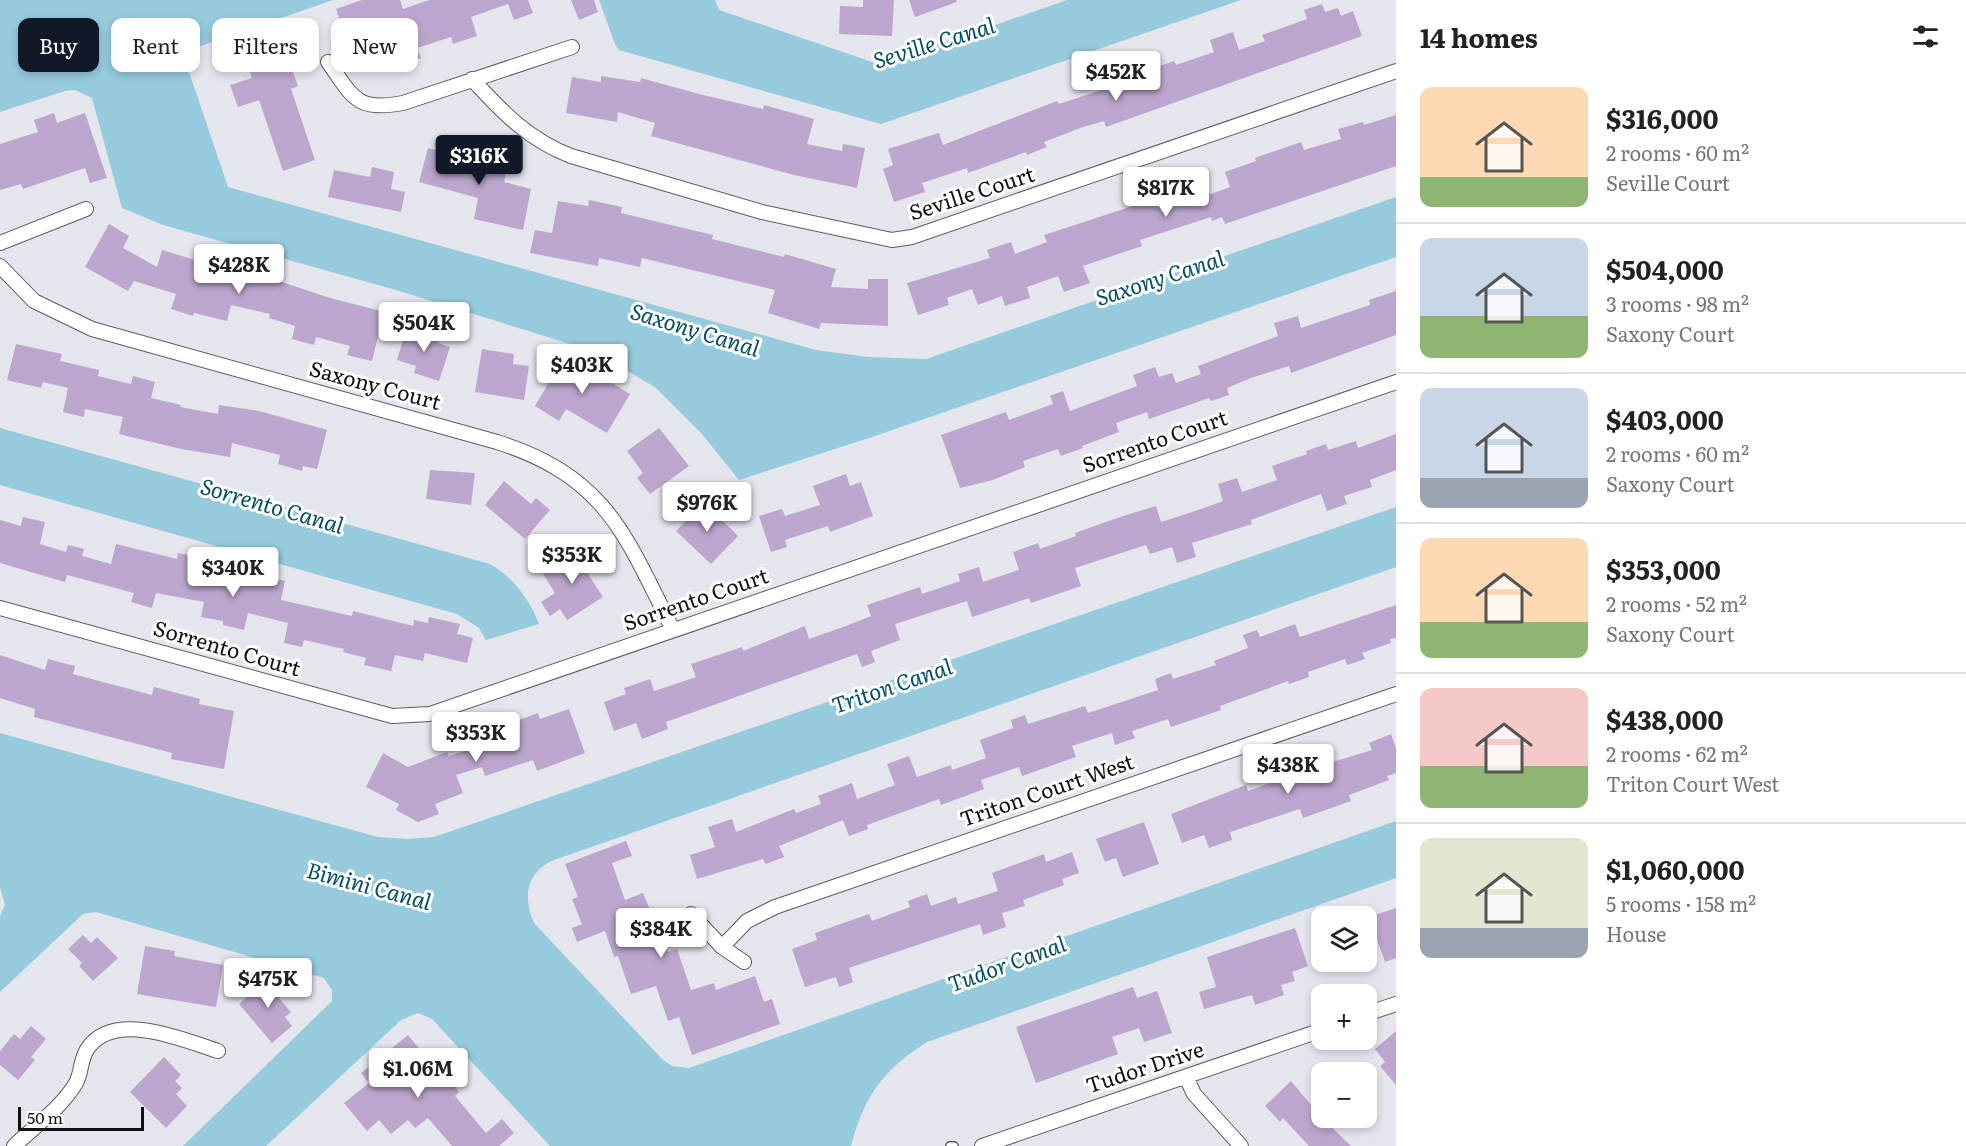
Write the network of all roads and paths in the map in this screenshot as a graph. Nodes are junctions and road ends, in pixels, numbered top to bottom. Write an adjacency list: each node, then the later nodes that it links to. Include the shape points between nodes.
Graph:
1 (572, 47): 4 (street)
2 (328, 62): 4 (street, via 351,94 378,108)
3 (1396, 71): 4 (street, Seville Court, via 912,237 892,240 762,212 571,156 521,130)
4 (472, 79)
5 (86, 209): 6 (street)
6 (0, 243)
7 (0, 266): 10 (street, Saxony Court, via 34,301 92,329 497,442 548,461 592,494 623,530)
8 (1396, 382): 10 (street, Sorrento Court)
9 (0, 608): 10 (street, Sorrento Court, via 392,717 430,714)
10 (673, 630)
11 (1396, 694): 13 (street, Triton Court West, via 775,907 747,921)
12 (691, 914): 13 (street)
13 (722, 947): 14 (street)
14 (744, 962)
15 (1396, 1004): 16 (street)
16 (1377, 1010)
17 (1311, 1034): 19 (street, Tudor Drive)
18 (218, 1051): 20 (street, via 146,1030 124,1030 99,1038 85,1053 73,1087)
19 (1186, 1077): 21 (street, Tudor Drive); 22 (street, via 1194,1094)
20 (14, 1146)
21 (982, 1146)
22 (1241, 1146)

